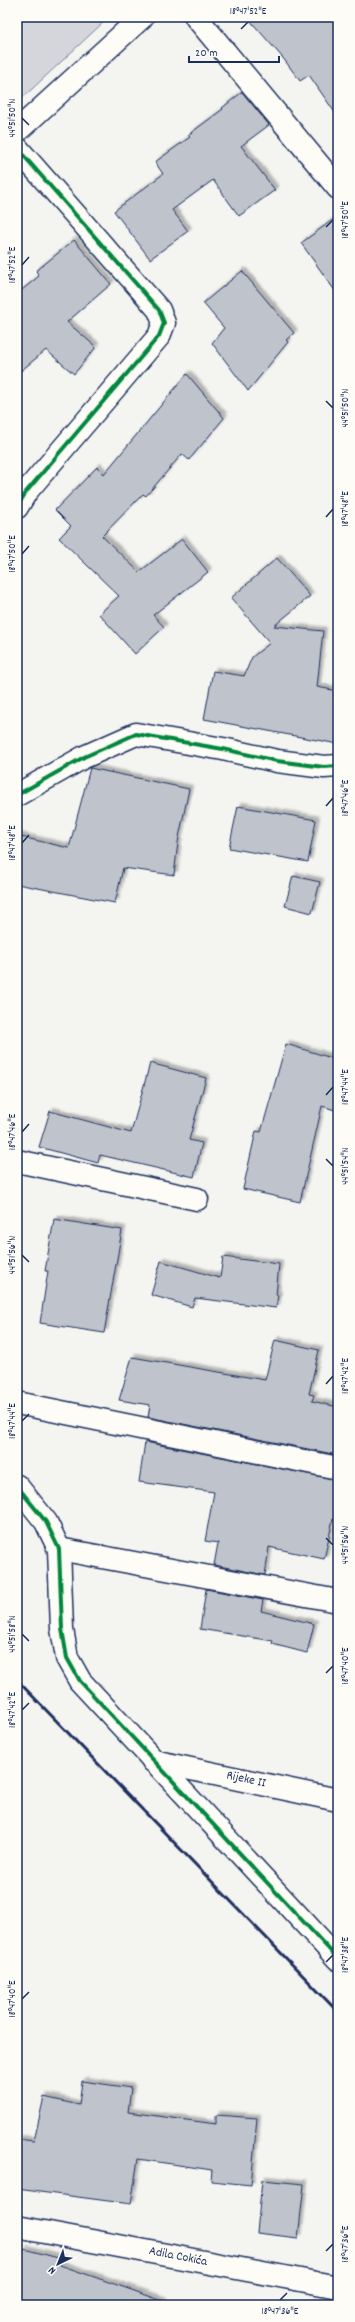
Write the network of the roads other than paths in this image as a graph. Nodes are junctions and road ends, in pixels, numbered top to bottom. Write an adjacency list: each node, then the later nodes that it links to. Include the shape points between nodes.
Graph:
1 (142, 17): 3 (street)
2 (196, 17): 5 (street)
3 (17, 131)
4 (17, 148): 6 (street, via 158,310 164,323 159,336 26,492)
5 (338, 188)
6 (17, 507)
7 (338, 766): 8 (street, via 324,767 277,761 136,734 84,757)
8 (17, 795)
9 (17, 1161): 10 (street)
10 (197, 1199)
11 (17, 1403): 12 (street)
12 (338, 1468)
13 (17, 1486): 14 (street, via 46,1522)
14 (59, 1549): 15 (street); 16 (street, via 62,1629 67,1658 80,1681)
15 (338, 1601)
16 (153, 1761): 17 (street, Rijeke II); 18 (street)
17 (338, 1800)
18 (338, 1959)
19 (17, 2227): 20 (street, Adila Cokića)
20 (338, 2287)

